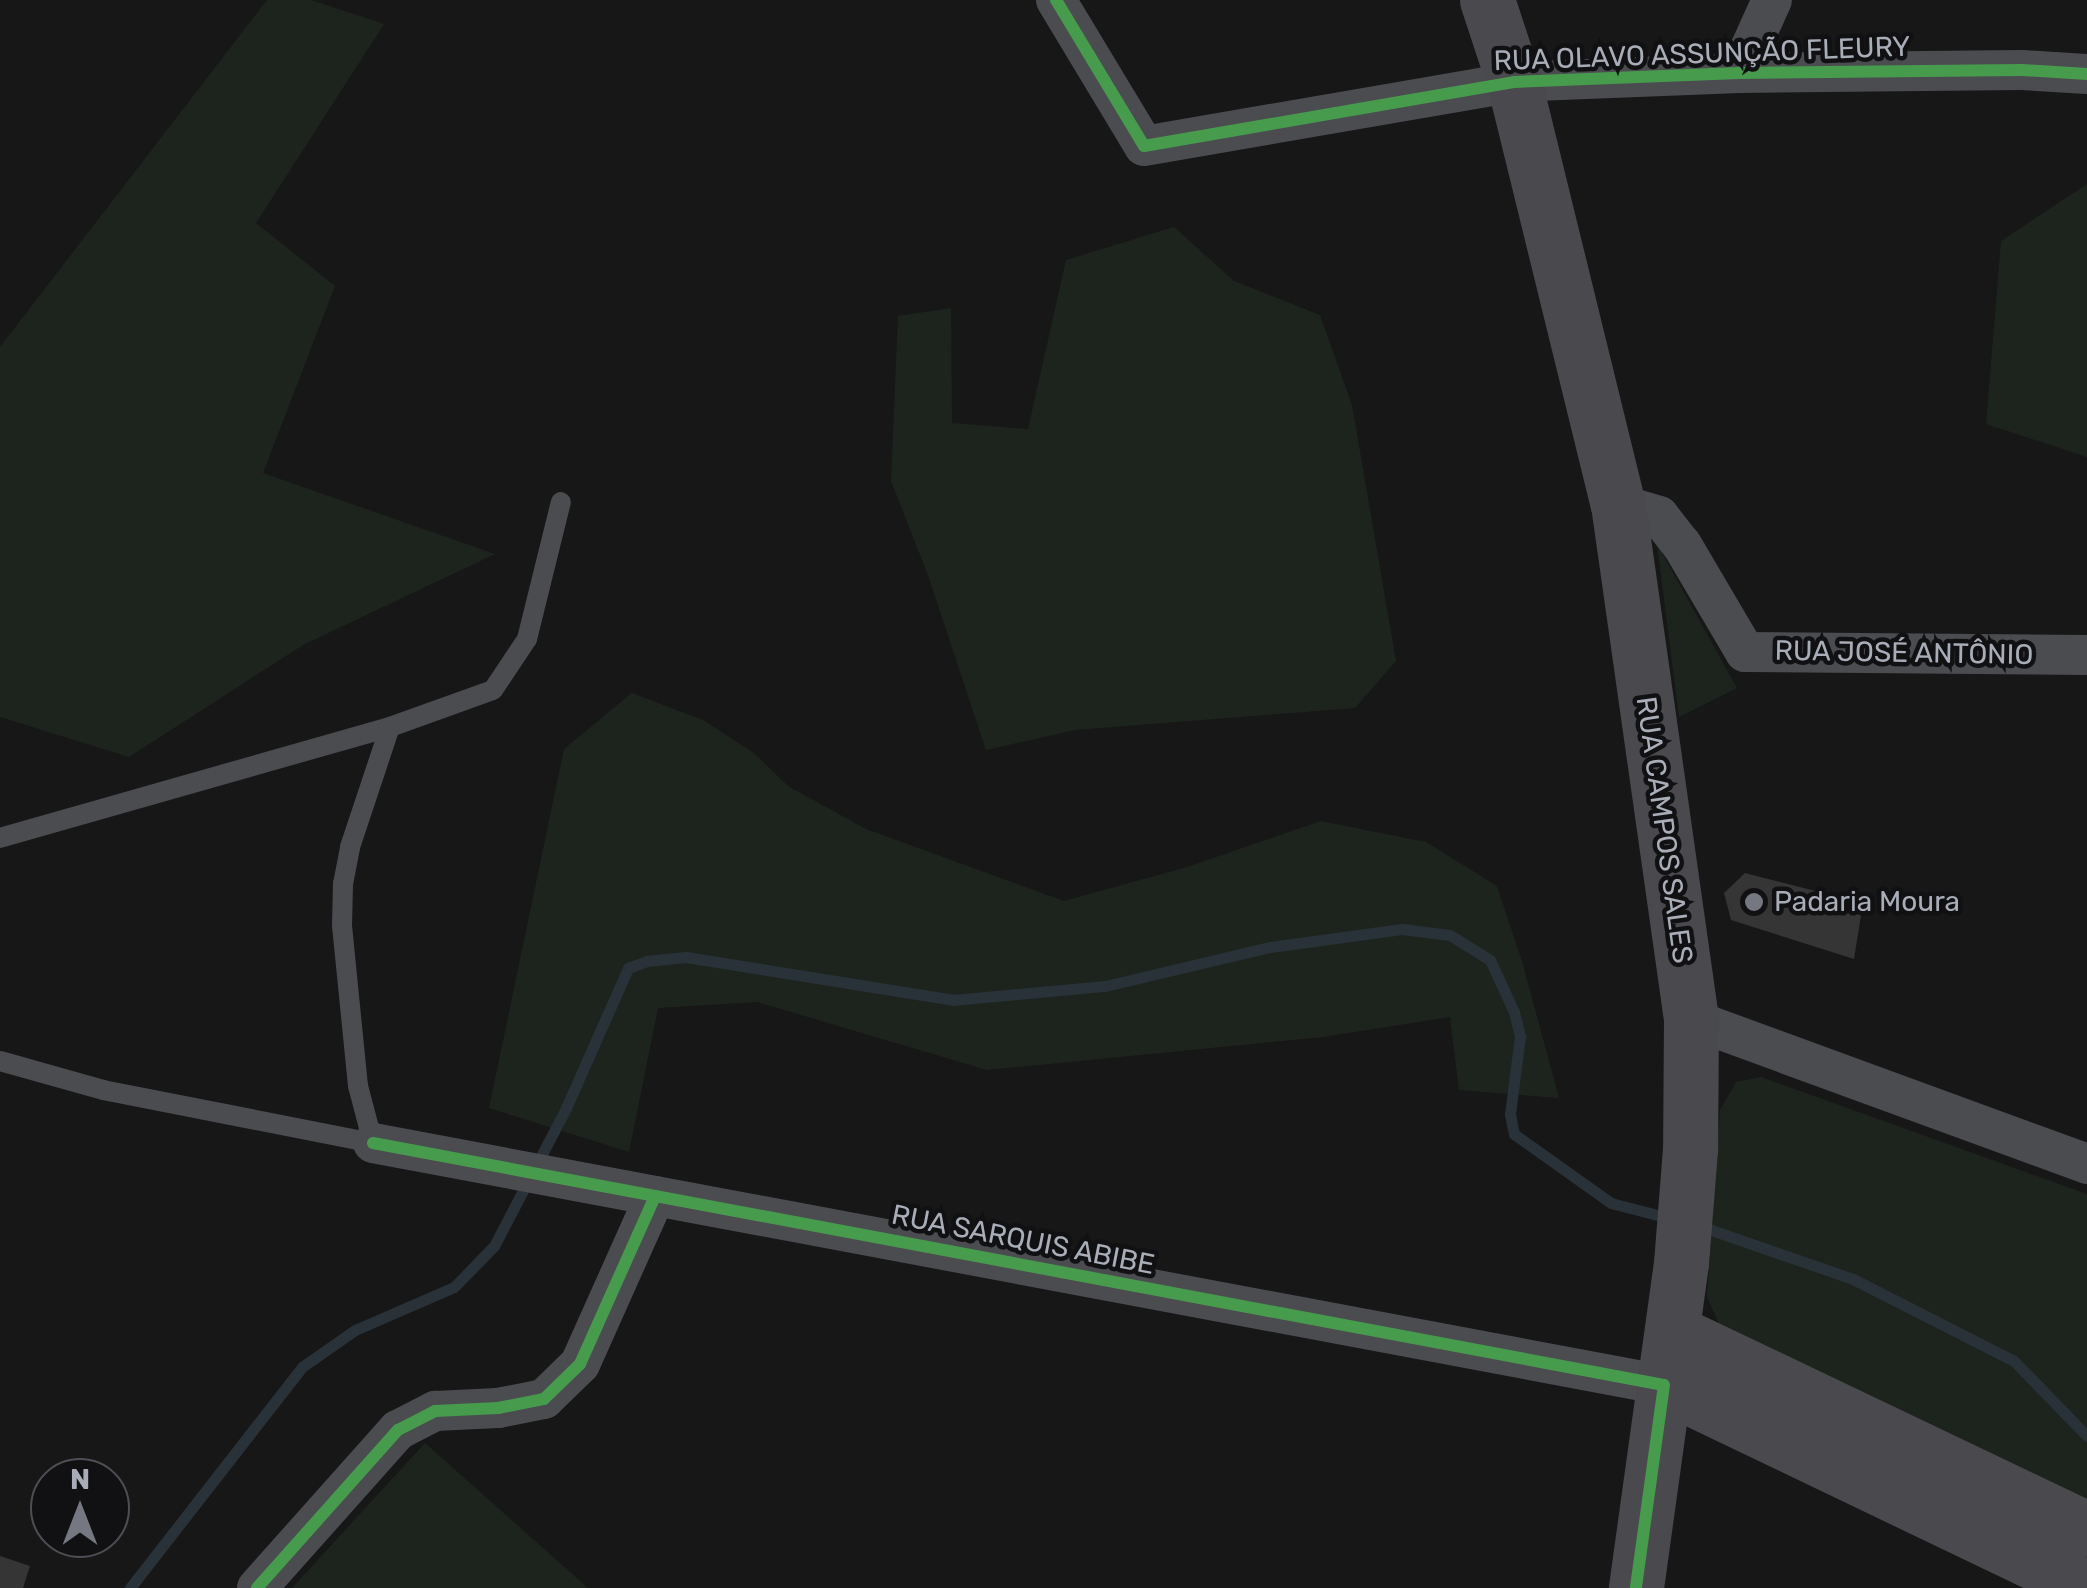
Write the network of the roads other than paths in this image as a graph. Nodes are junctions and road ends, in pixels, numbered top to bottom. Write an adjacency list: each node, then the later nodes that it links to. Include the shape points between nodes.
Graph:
1 (1056, 0): 6 (street, RUA OLAVO ASSUNÇÃO FLEURY, via 1144,146)
2 (1487, 0): 6 (main road, RUA CAMPOS SALES)
3 (1772, 0): 4 (street)
4 (1738, 73): 5 (street, RUA OLAVO ASSUNÇÃO FLEURY); 6 (street, RUA OLAVO ASSUNÇÃO FLEURY)
5 (2087, 74)
6 (1514, 82): 8 (main road, RUA CAMPOS SALES)
7 (561, 502): 10 (lane, via 527,639 511,668 493,690)
8 (1618, 504): 9 (street, RUA JOSÉ ANTÔNIO, via 1659,516 1745,652); 12 (main road, RUA CAMPOS SALES)
9 (2087, 655)
10 (390, 727): 11 (lane); 14 (lane, via 350,847 342,925 358,1086)
11 (0, 838)
12 (1691, 1018): 15 (street); 17 (main road, RUA CAMPOS SALES, via 1690,1149)
13 (0, 1061): 14 (lane, via 103,1090)
14 (373, 1143): 16 (street, RUA SARQUIS ABIBE)
15 (2087, 1164)
16 (655, 1196): 18 (street, RUA SARQUIS ABIBE); 21 (street, via 580,1364 544,1398 435,1412 398,1430)
17 (1672, 1331): 18 (main road, RUA CAMPOS SALES); 19 (main road)
18 (1664, 1385): 20 (main road); 22 (main road, RUA CAMPOS SALES)
19 (2087, 1529)
20 (2070, 1579)
21 (256, 1588)
22 (1636, 1588)

